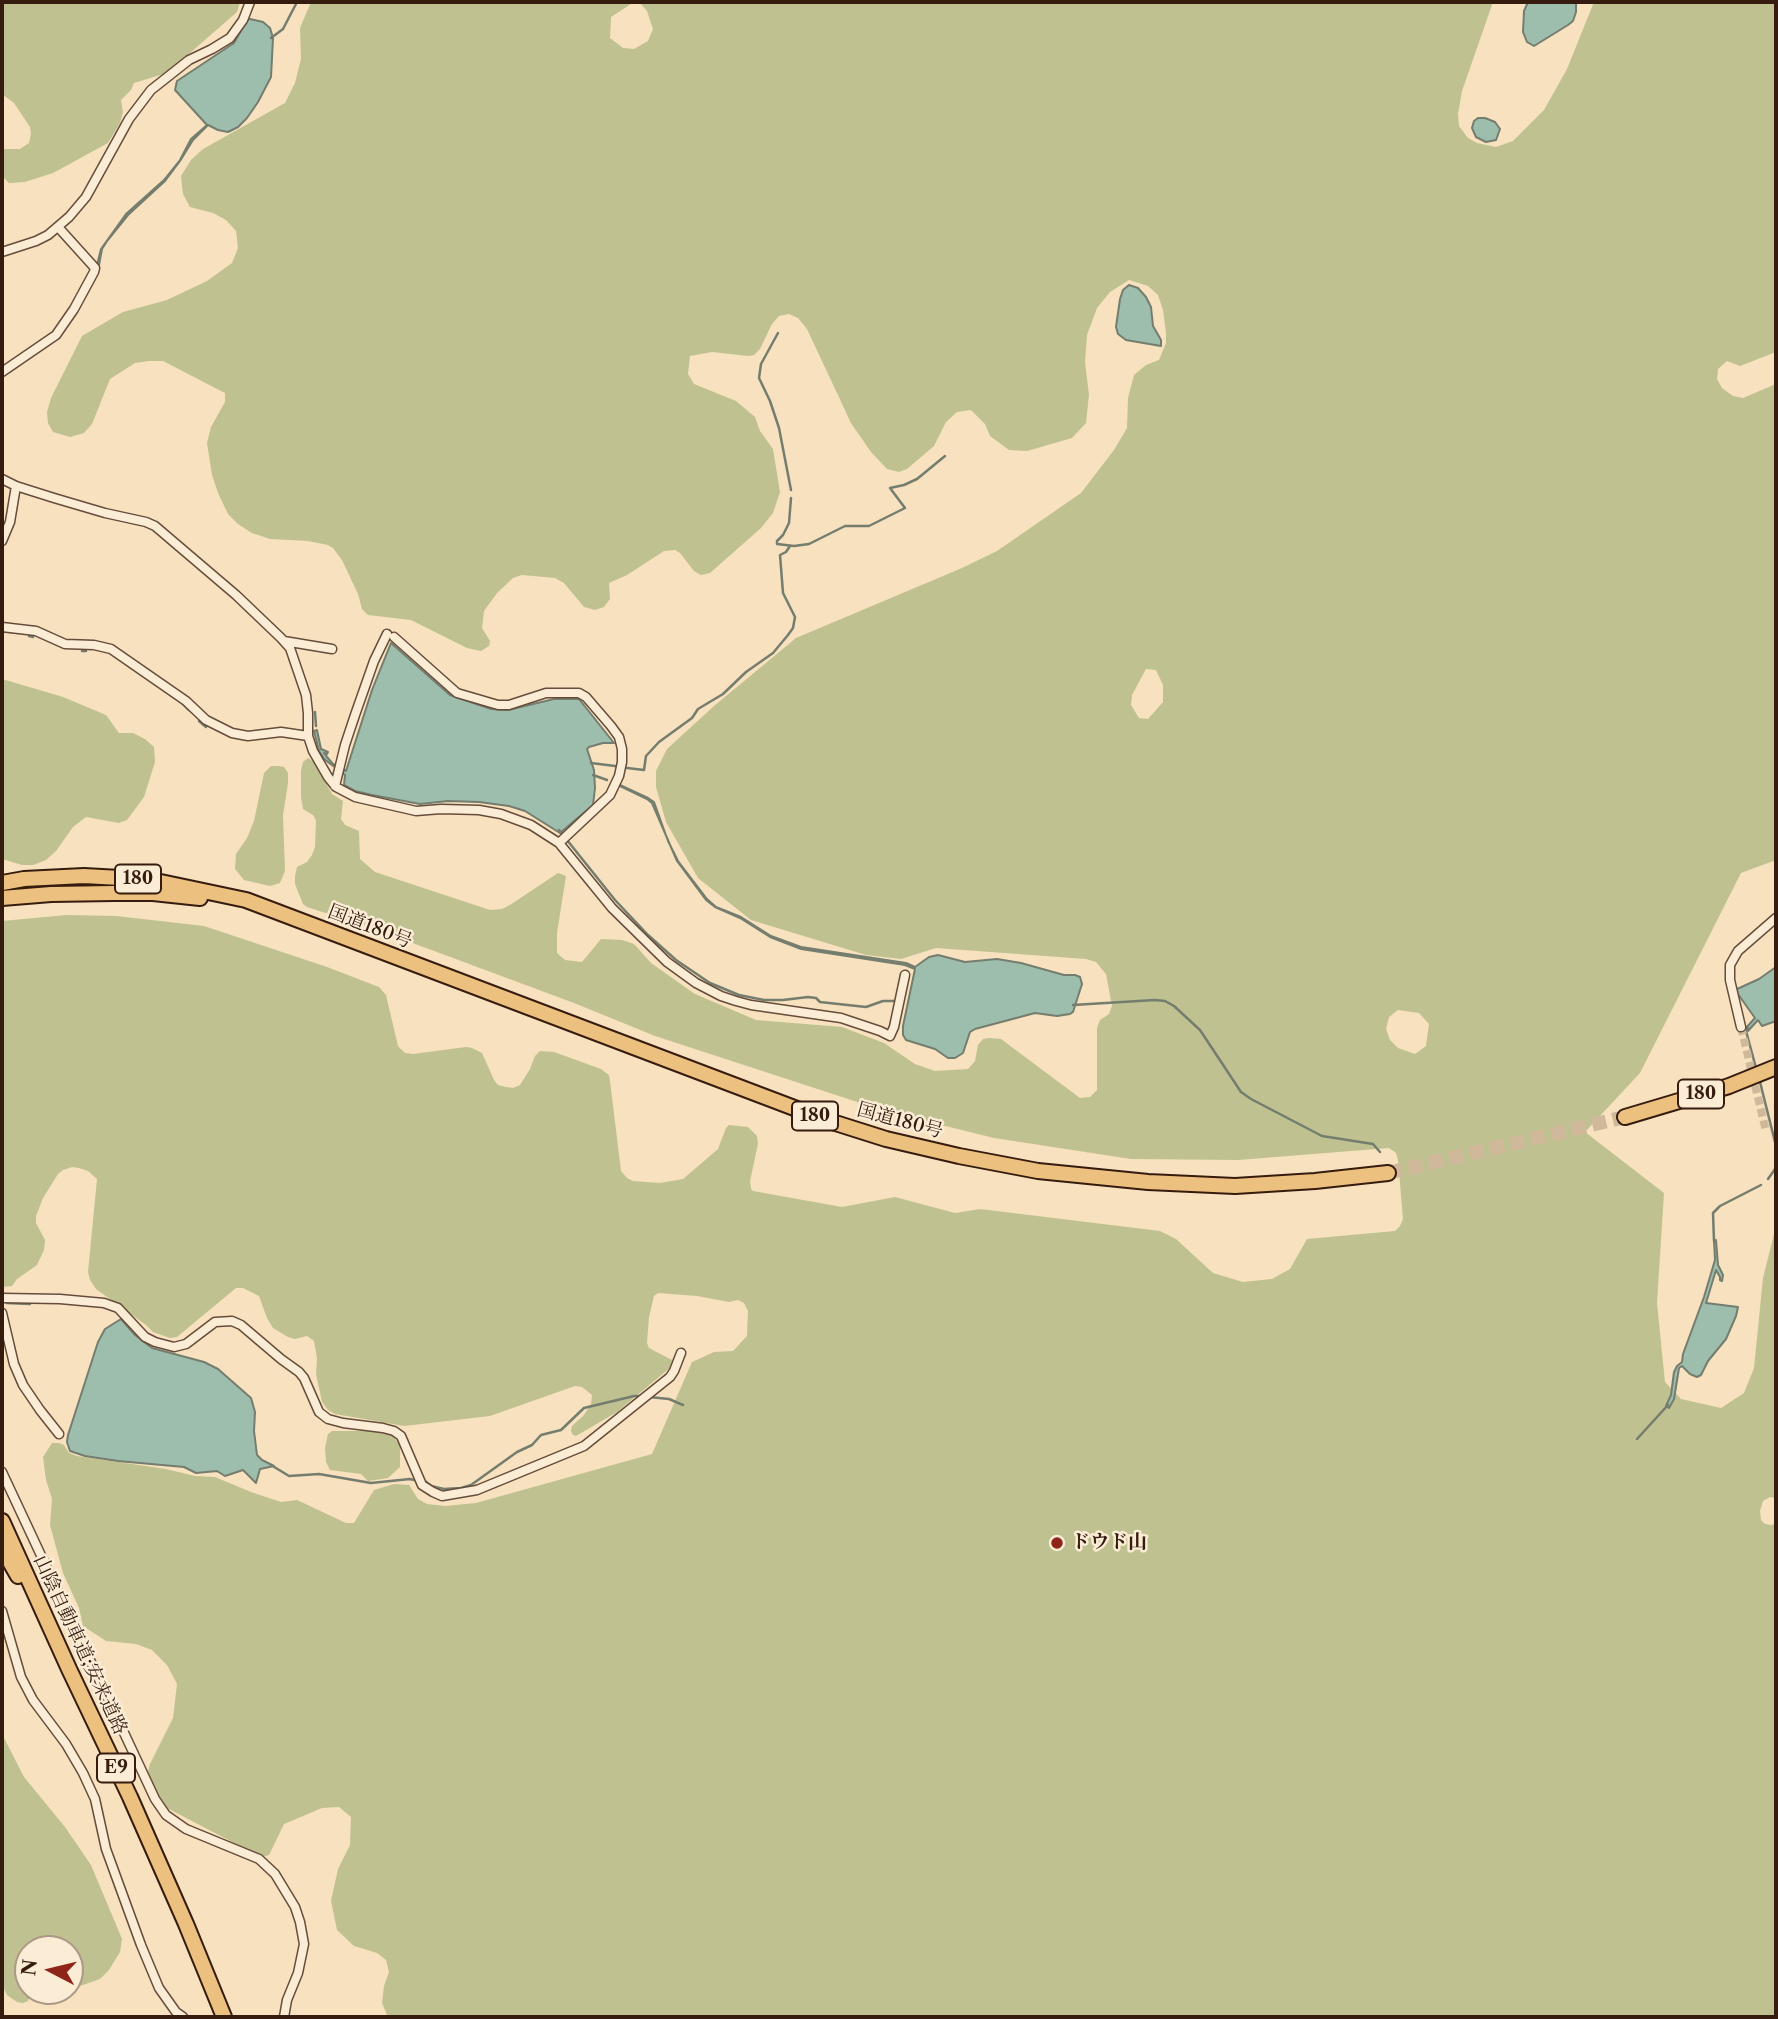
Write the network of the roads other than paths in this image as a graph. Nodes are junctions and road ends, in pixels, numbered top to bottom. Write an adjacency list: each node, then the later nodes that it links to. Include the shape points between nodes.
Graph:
1 (250, 2): 2 (street, via 230,38 189,60 151,90 86,197)
2 (58, 227): 3 (street); 4 (street, via 94,272 56,335)
3 (2, 253)
4 (2, 372)
5 (2, 479): 6 (street)
6 (16, 486): 7 (street); 9 (street, via 155,526)
7 (2, 541)
8 (2, 627): 11 (street, via 36,631 65,644 111,649 206,720 232,733)
9 (284, 641): 10 (street); 11 (street, via 306,695)
10 (332, 649)
11 (308, 736): 12 (street)
12 (335, 786): 13 (street, via 355,797 416,811 461,809 501,814 531,825); 13 (street, via 374,661 391,636 457,693 509,705 546,694 579,693 611,726 622,749 619,776 610,794)
13 (559, 843): 18 (street, via 612,908 659,954 721,996 841,1018 890,1036)
14 (2, 883): 16 (highway, 国道180号 / 180, via 84,876 156,881 246,900)
15 (2, 898): 16 (highway, 国道180号 / 180, via 153,893)
16 (271, 910): 22 (highway, 国道180号 / 180, via 738,1088 899,1142 1038,1171 1148,1182 1235,1186)
17 (1776, 918): 19 (street, via 1738,951 1730,965)
18 (905, 975)
19 (1741, 1027)
20 (1776, 1066): 21 (highway, 180, via 1730,1086)
21 (1625, 1117)
22 (1388, 1174)
23 (2, 1298): 25 (street, via 104,1303 118,1308 145,1336 165,1346 186,1344 221,1320 241,1325 299,1372 319,1412 328,1419 401,1436 422,1485 442,1496 477,1490 584,1446 670,1377)
24 (2, 1313): 26 (street, via 23,1385)
25 (681, 1353)
26 (59, 1434)
27 (2, 1472): 36 (street, via 155,1799 166,1815 186,1829 259,1859 275,1874 295,1907 302,1957)
28 (2, 1508): 31 (highway)
29 (2, 1521): 31 (highway, 山陰自動車道;安来道路 / E9)
30 (2, 1548): 33 (highway)
31 (28, 1578): 33 (highway, 山陰自動車道;安来道路 / E9)
32 (2, 1611): 34 (street, via 21,1677 66,1744 95,1799 110,1859 159,1988)
33 (69, 1669): 35 (highway, 山陰自動車道;安来道路 / E9, via 130,1797)
34 (183, 2017)
35 (224, 2017)
36 (284, 2017)

